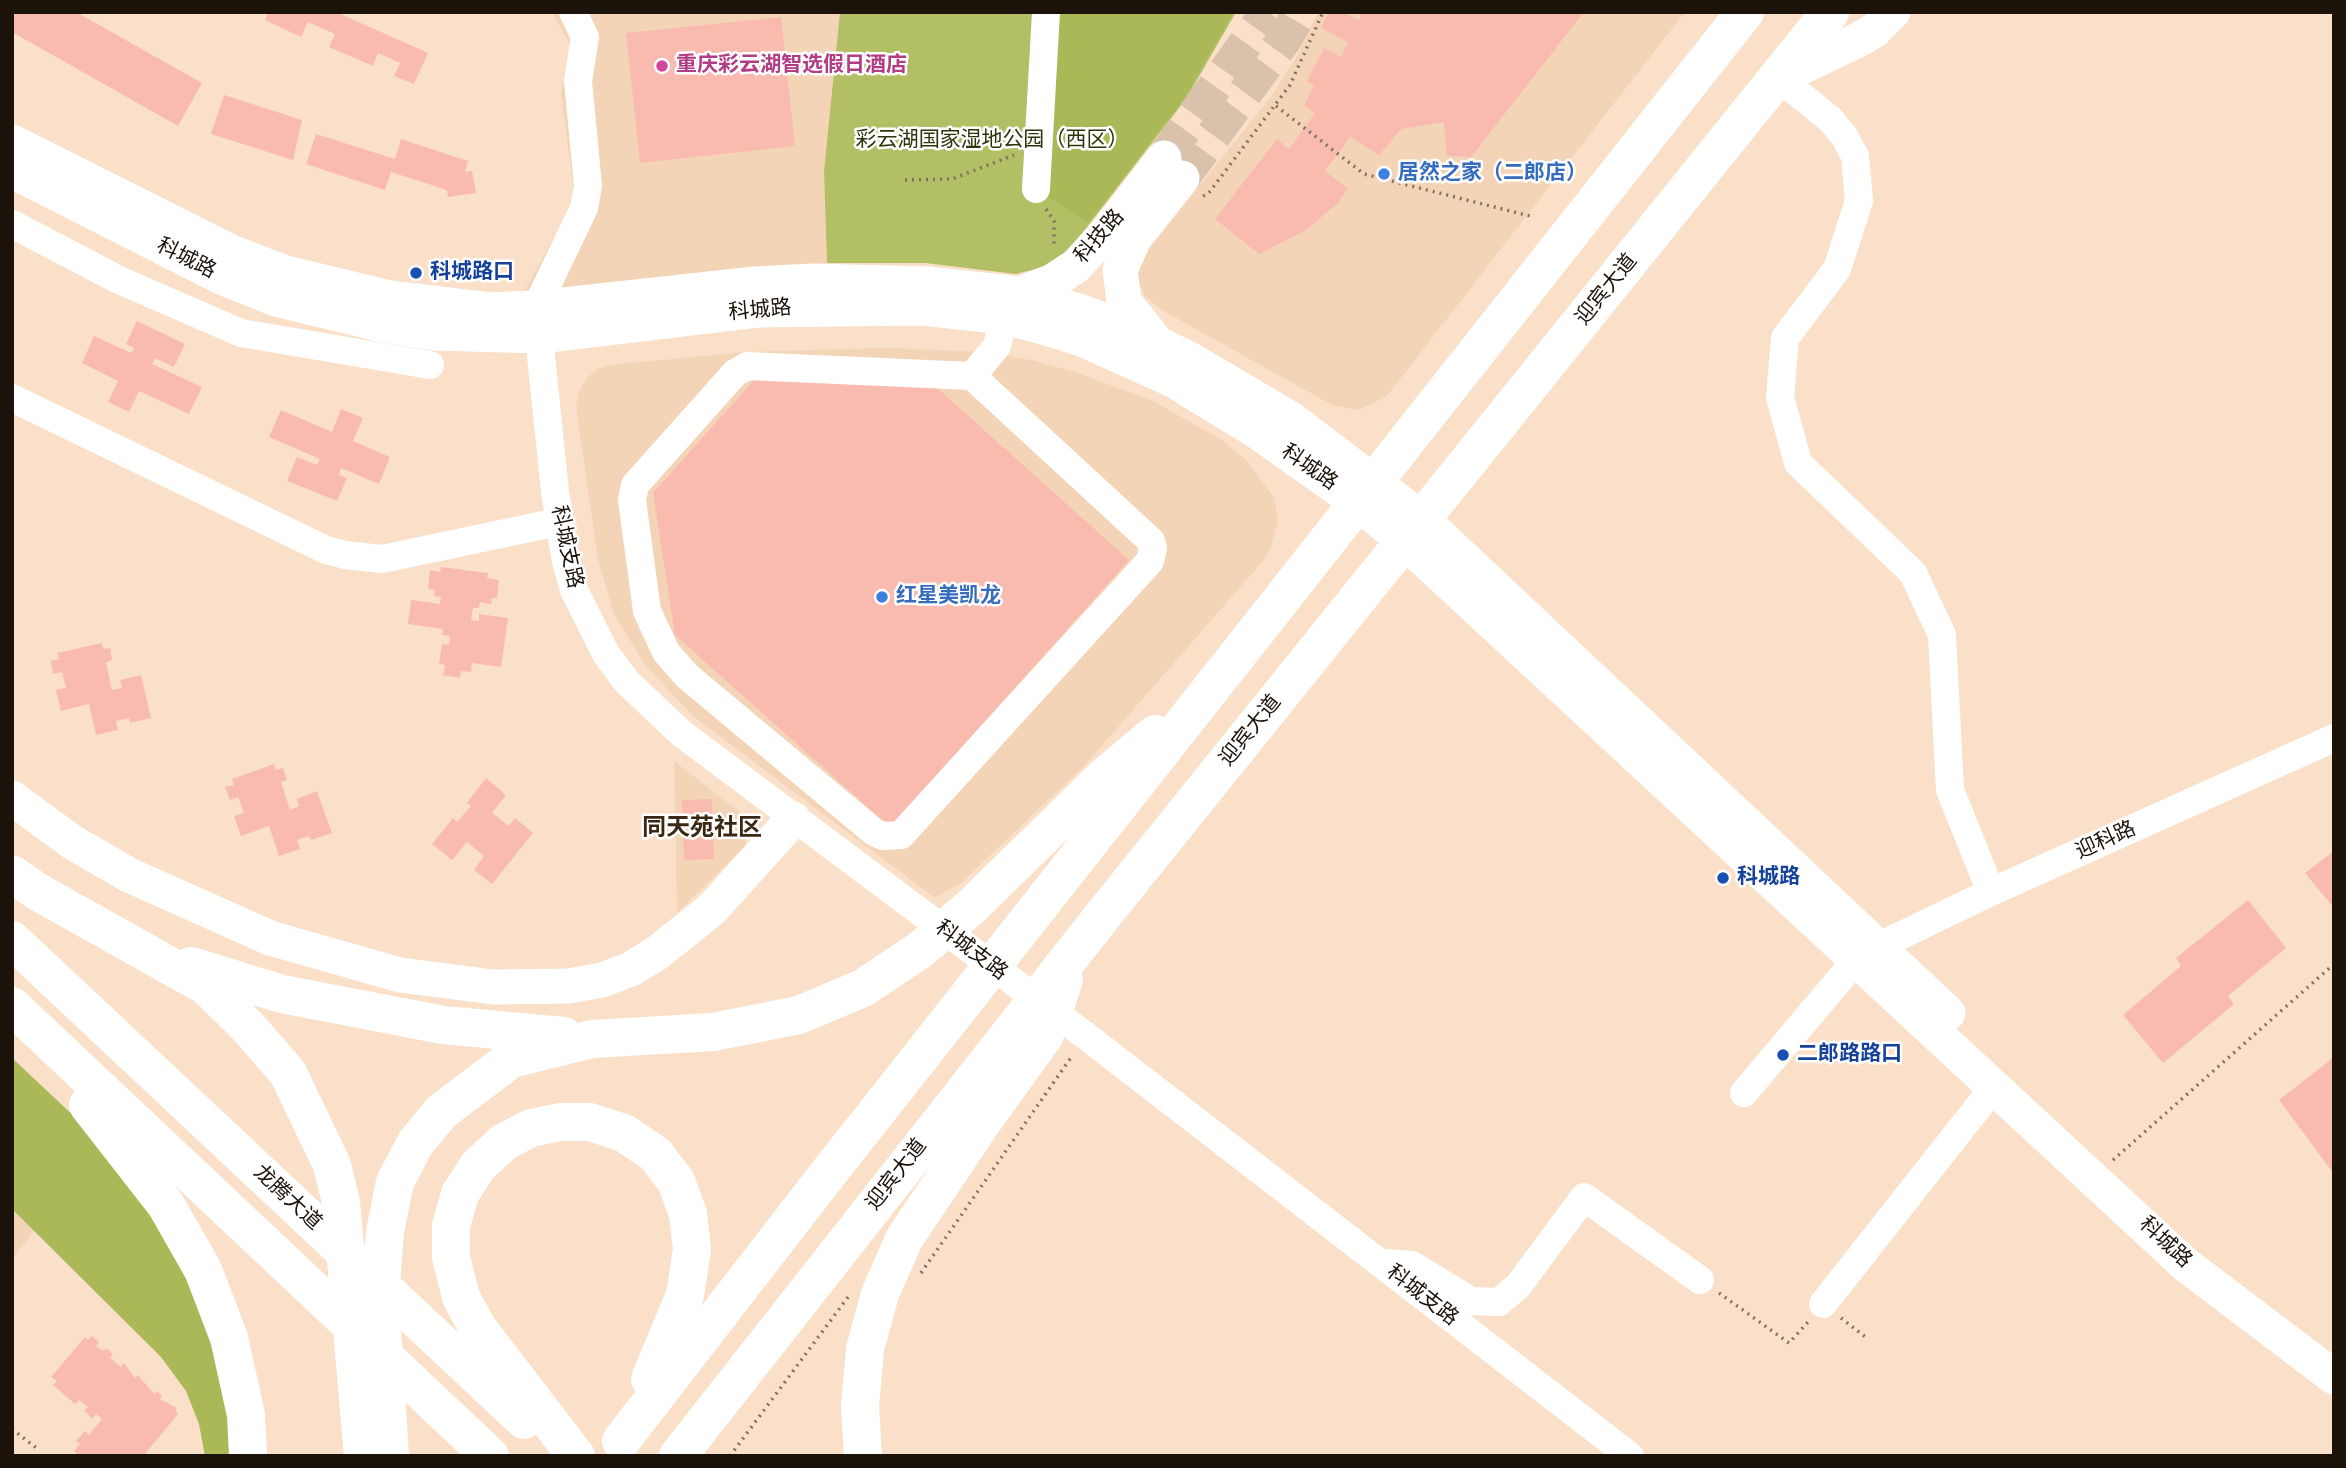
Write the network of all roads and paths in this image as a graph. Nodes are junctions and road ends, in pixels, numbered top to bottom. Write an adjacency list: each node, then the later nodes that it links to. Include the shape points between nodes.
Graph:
1 (573, 12): 22 (street, via 585,37 578,81 588,186 584,208)
2 (1046, 12): 16 (street)
3 (1323, 12): 10 (path, via 1304,59)
4 (1745, 12): 19 (highway)
5 (1830, 12): 9 (highway, 迎宾大道)
6 (1860, 12): 8 (main road)
7 (1893, 12): 8 (main road, via 1875,30)
8 (1825, 57): 9 (main road)
9 (1779, 78): 27 (highway, 迎宾大道); 37 (street, via 1844,136 1855,156 1859,201 1837,270 1785,338 1780,397 1798,463 1913,573 1942,635 1951,790)
10 (1276, 106): 14 (path, via 1208,194); 17 (path, via 1364,174)
11 (12, 142): 22 (main road, 科城路, via 231,252 286,273 390,298 490,310)
12 (1017, 149): 15 (path, via 1010,159 959,177)
13 (12, 171): 22 (main road, 科城路, via 221,277 276,299 433,333)
14 (1181, 177): 21 (main road, 科技路, via 1108,231 1076,266); 23 (main road, via 1135,237 1120,270 1124,301)
15 (905, 180)
16 (1036, 189): 20 (path, via 1054,221 1053,246)
17 (1530, 216)
18 (12, 224): 24 (street, via 119,280 241,333)
19 (1559, 248): 27 (highway, via 1533,301 1445,422 1449,433 1465,441); 28 (highway)
20 (1063, 254)
21 (1012, 306): 22 (main road, 科城路, via 798,308); 23 (main road, 科城路, via 1083,312); 25 (street, via 997,346); 28 (main road, 科城路, via 1172,380)
22 (538, 322): 29 (street, 科城支路)
23 (1158, 344): 28 (main road, 科城路, via 1290,419)
24 (430, 365)
25 (972, 376): 33 (street, via 1151,541 1153,555 901,835 874,832); 33 (street, via 747,366 735,373 635,485 632,500 647,611 666,652 687,676)
26 (12, 398): 29 (street, via 313,544 345,555 382,559)
27 (1500, 422): 30 (highway, 迎宾大道)
28 (1367, 492): 30 (main road, 科城路); 31 (highway)
29 (558, 522): 35 (street, 科城支路, via 574,590 626,682 681,733)
30 (1413, 530): 40 (highway, 迎宾大道); 41 (main road, 科城路)
31 (1216, 683): 45 (highway, via 1105,776 970,908 920,950 863,988 799,1015 713,1032); 57 (highway)
32 (2334, 738): 37 (street, 迎科路)
33 (821, 787): 35 (street)
34 (12, 798): 35 (main road, via 72,842 129,875 270,938 400,975 493,987 568,986 631,969 712,909)
35 (793, 819): 49 (street, 科城支路, via 1086,1036)
36 (12, 874): 39 (highway)
37 (1992, 892): 41 (street, 迎科路)
38 (12, 940): 55 (highway, 龙腾大道)
39 (130, 944): 45 (highway, via 224,978 295,996 443,1026); 60 (highway, via 206,985 288,1073 314,1125 332,1165 341,1202)
40 (1073, 953): 65 (highway, 迎宾大道); 66 (highway, via 1045,1035 904,1239 880,1294 865,1349 860,1406)
41 (1868, 953): 46 (main road, 科城路); 47 (street); 48 (main road, 科城路)
42 (2334, 964): 48 (path)
43 (12, 1006): 62 (highway)
44 (12, 1014): 59 (highway, via 166,1205 203,1270 229,1338 246,1415)
45 (592, 1039): 61 (highway, via 511,1059 470,1087 441,1112 415,1144 395,1182 385,1231 380,1298)
46 (1994, 1087): 51 (street); 54 (main road, 科城路, via 2186,1265)
47 (1744, 1093)
48 (2109, 1163): 53 (main road, 科城路, via 2204,1251)
49 (1379, 1263): 50 (street, via 1412,1265 1471,1301 1499,1302 1518,1286 1584,1197); 67 (street, 科城支路)
50 (1700, 1280): 51 (path, via 1789,1343)
51 (1823, 1304): 52 (path)
52 (1868, 1339)
53 (2334, 1346)
54 (2334, 1377)
55 (526, 1408): 57 (highway, via 461,1297 451,1257 451,1226 460,1194 478,1166 504,1142 531,1128 590,1122 624,1133 655,1154 676,1181 688,1214 692,1249 685,1294); 63 (highway, 龙腾大道); 64 (highway)
56 (12, 1429): 58 (path)
57 (615, 1448)
58 (39, 1450)
59 (248, 1456)
60 (363, 1456)
61 (390, 1456)
62 (490, 1456)
63 (562, 1456)
64 (576, 1456)
65 (678, 1456)
66 (863, 1456)
67 (1630, 1456)

